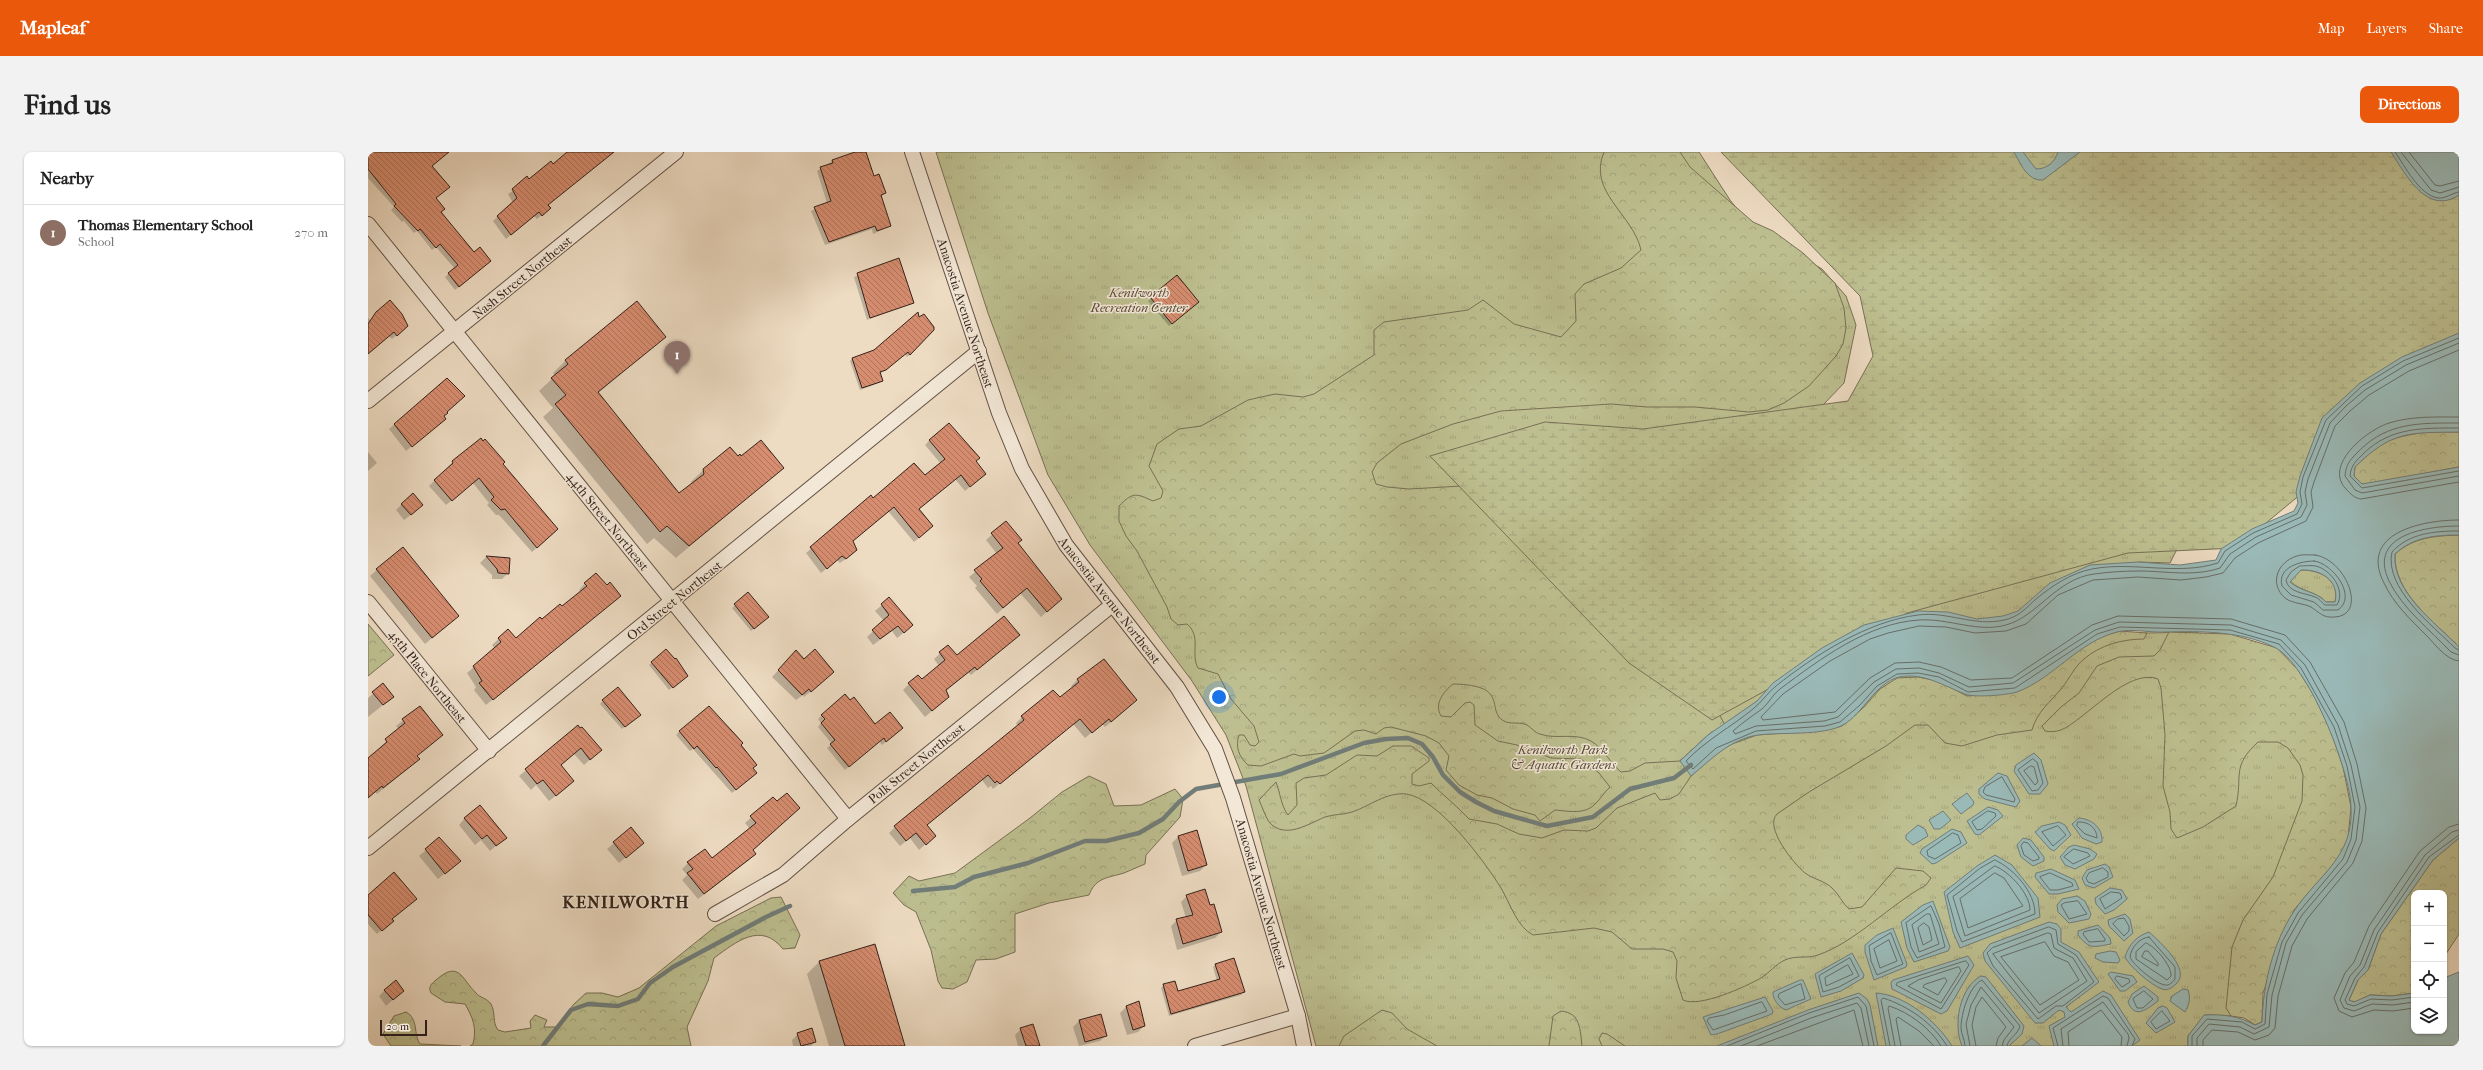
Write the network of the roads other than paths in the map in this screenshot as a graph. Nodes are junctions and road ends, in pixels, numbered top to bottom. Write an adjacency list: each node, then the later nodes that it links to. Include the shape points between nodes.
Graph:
1 (676, 152): 4 (street, Nash Street Northeast)
2 (912, 152): 5 (street, Anacostia Avenue Northeast)
3 (368, 224): 4 (street, 44th Street Northeast)
4 (455, 331): 6 (street, Nash Street Northeast); 7 (street, 44th Street Northeast)
5 (979, 351): 7 (street, Ord Street Northeast); 9 (street, Anacostia Avenue Northeast, via 1004,426 1036,496 1066,545)
6 (368, 401)
7 (672, 601): 10 (street, Ord Street Northeast); 11 (street, 44th Street Northeast)
8 (368, 602): 10 (street, 45th Place Northeast)
9 (1112, 605): 11 (street, Polk Street Northeast); 14 (street, Anacostia Avenue Northeast, via 1192,708 1226,774)
10 (489, 751): 12 (street, Ord Street Northeast)
11 (848, 818): 13 (street, Polk Street Northeast, via 783,875)
12 (368, 848)
13 (716, 914)
14 (1298, 1016): 15 (street); 16 (street, Anacostia Avenue Northeast)
15 (1196, 1046)
16 (1304, 1046)

